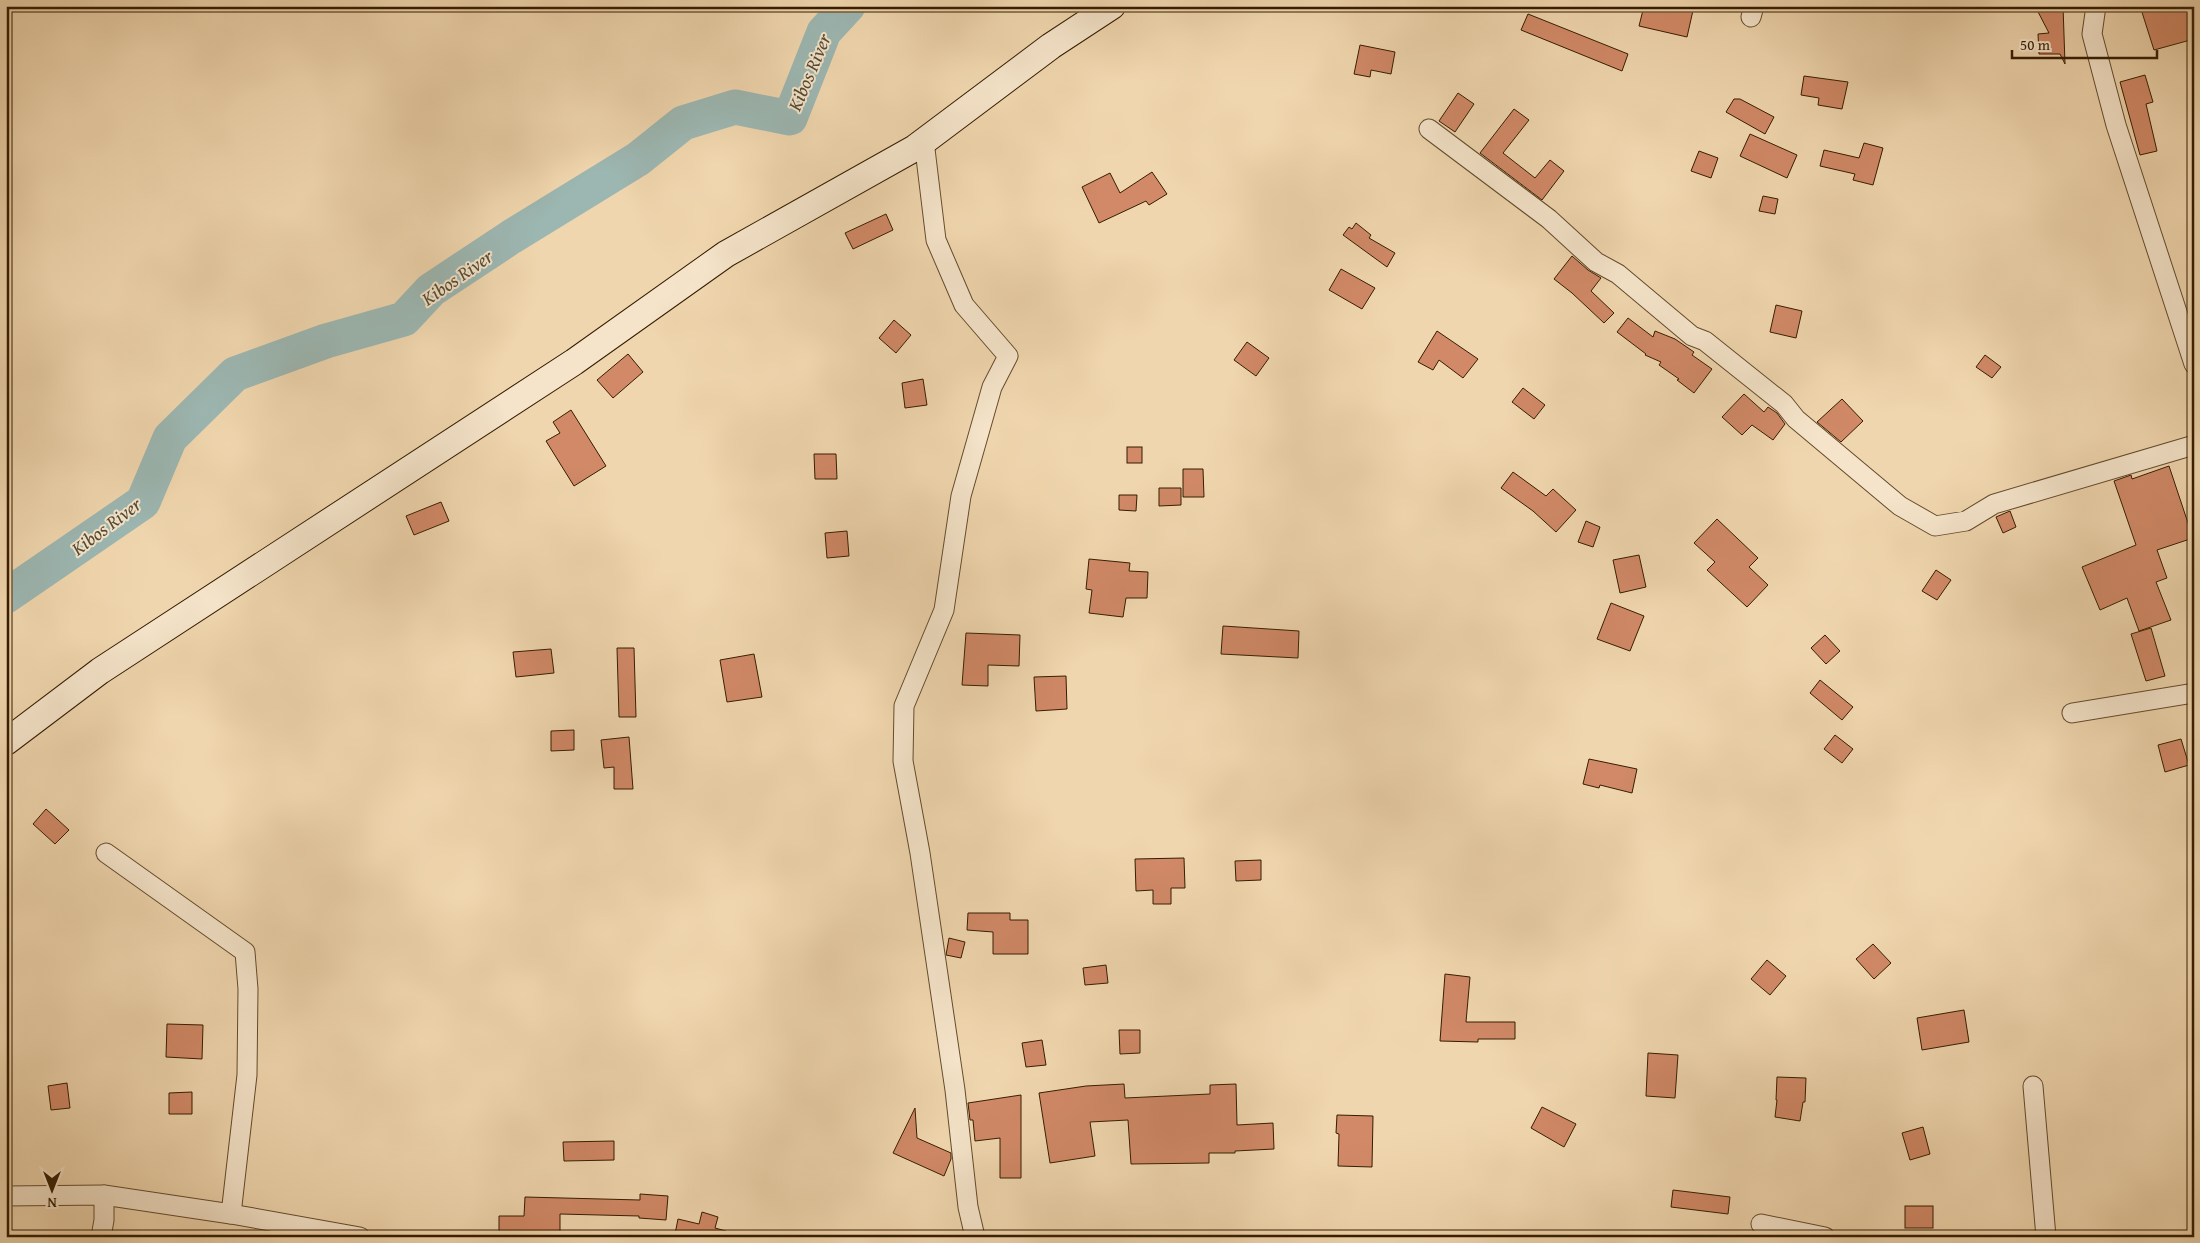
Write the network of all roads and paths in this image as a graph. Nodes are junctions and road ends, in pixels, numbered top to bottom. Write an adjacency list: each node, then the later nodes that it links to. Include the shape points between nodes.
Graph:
1 (1112, 6): 4 (main road, via 1052,46)
2 (2096, 6): 5 (street, via 2092,34 2116,126)
3 (1429, 129): 6 (street, via 1549,219 1596,262 1618,274 1692,336 1705,342 1784,404 1796,419 1900,506 1935,526 1966,521 1994,504)
4 (924, 141): 9 (main road, via 726,254 574,362 100,671); 18 (street, via 936,240 964,305 1008,356 992,387 961,496 944,610 904,706 903,761 955,1090 968,1206)
5 (2194, 364)
6 (2194, 445)
7 (2194, 693): 8 (street)
8 (2072, 713)
9 (6, 742)
10 (106, 853): 14 (street, via 245,952 247,1075)
11 (2032, 1086): 20 (street)
12 (104, 1195): 13 (street); 14 (street); 16 (street)
13 (6, 1196)
14 (232, 1214): 17 (street)
15 (1761, 1224): 19 (street)
16 (101, 1237)
17 (360, 1237)
18 (976, 1237)
19 (1825, 1237)
20 (2046, 1237)

